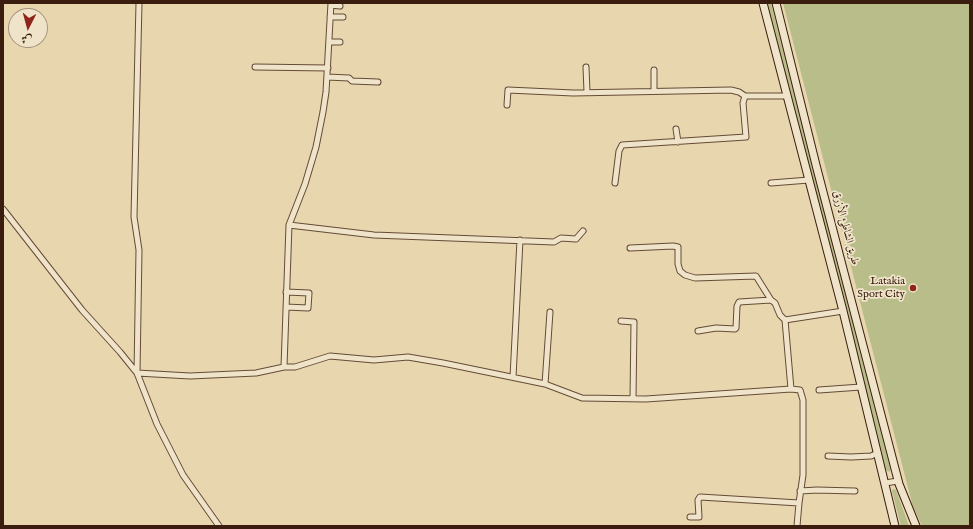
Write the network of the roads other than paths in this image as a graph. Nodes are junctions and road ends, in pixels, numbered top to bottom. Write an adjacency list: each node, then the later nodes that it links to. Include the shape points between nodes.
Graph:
1 (139, 3): 40 (street, via 134,217 139,257)
2 (763, 3): 19 (main road, طريق الشاطئ الأزرق)
3 (776, 3): 49 (main road, طريق الشاطئ الأزرق)
4 (331, 4): 5 (street); 6 (street)
5 (340, 6)
6 (330, 17): 7 (street); 8 (street)
7 (343, 18)
8 (329, 42): 9 (street); 12 (street)
9 (340, 42)
10 (255, 67): 12 (street)
11 (586, 67): 17 (street)
12 (328, 68): 14 (street)
13 (654, 70): 16 (street)
14 (327, 77): 15 (street); 27 (street, via 316,147)
15 (378, 82)
16 (654, 91): 17 (street); 18 (street, via 731,90)
17 (587, 92): 20 (street, via 508,90)
18 (745, 96): 19 (street); 22 (street, via 743,103 746,137)
19 (787, 96): 23 (main road, طريق الشاطئ الأزرق)
20 (507, 105)
21 (676, 129): 22 (street)
22 (678, 142): 24 (street, via 622,145)
23 (809, 180): 25 (street); 34 (main road, طريق الشاطئ الأزرق)
24 (615, 183)
25 (771, 183)
26 (3, 209): 40 (street, via 82,310)
27 (289, 225): 29 (street, via 374,235); 31 (street)
28 (583, 231): 29 (street, via 576,239 561,238 554,242)
29 (520, 240): 41 (street)
30 (630, 248): 32 (street, via 678,247 678,264 680,271 685,275 695,278 756,276)
31 (286, 292): 33 (street); 33 (street, via 309,293 308,308)
32 (771, 300): 36 (street); 38 (street, via 739,302 735,329 716,328)
33 (286, 307): 39 (street)
34 (843, 311): 36 (street); 43 (main road, طريق الشاطئ الأزرق)
35 (550, 312): 42 (street)
36 (785, 320): 44 (street)
37 (621, 321): 46 (street, via 634,322)
38 (698, 331)
39 (284, 367): 40 (street, via 256,374 190,376); 41 (street, via 295,368 330,356 374,360 408,357)
40 (137, 373): 55 (street, via 157,424 183,475)
41 (513, 377): 42 (street)
42 (545, 384): 46 (street, via 582,398)
43 (861, 387): 45 (street); 47 (main road, طريق الشاطئ الأزرق)
44 (791, 389): 46 (street); 51 (street, via 800,390 803,400 803,475)
45 (820, 390)
46 (633, 399)
47 (878, 453): 48 (street, via 872,456); 50 (main road, طريق الشاطئ الأزرق)
48 (828, 456)
49 (898, 481): 50 (street); 58 (main road, طريق الشاطئ الأزرق)
50 (885, 483): 57 (main road, طريق الشاطئ الأزرق)
51 (800, 491): 52 (street); 53 (street)
52 (855, 491)
53 (798, 503): 54 (street, via 700,498 699,517); 56 (street)
54 (690, 517)
55 (219, 526)
56 (798, 526)
57 (895, 526)
58 (916, 526)

